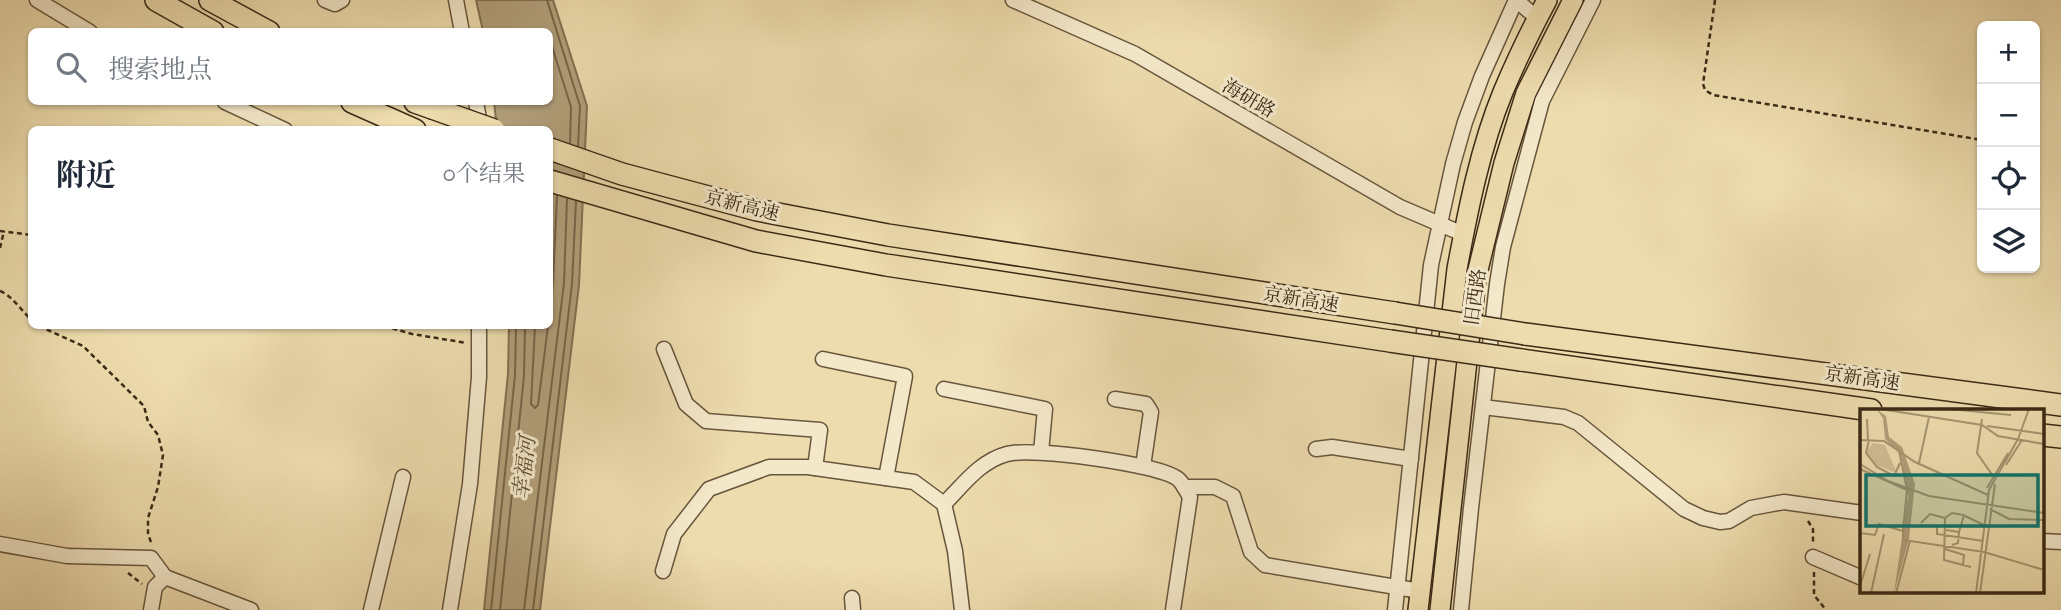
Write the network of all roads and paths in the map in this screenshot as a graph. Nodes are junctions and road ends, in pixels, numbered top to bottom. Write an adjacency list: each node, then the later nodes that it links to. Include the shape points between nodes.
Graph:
1 (37, 0): 14 (street)
2 (156, 0): 15 (highway)
3 (210, 0): 16 (highway)
4 (325, 0): 5 (street, via 335,5)
5 (342, 0)
6 (456, 0): 17 (street)
7 (1013, 0): 29 (street, 海研路, via 1135,54 1400,207)
8 (1516, 0): 13 (street); 29 (street, via 1465,122)
9 (1547, 0): 13 (main road, 旧西路)
10 (1573, 0): 73 (main road, 旧西路, via 1526,93 1476,278)
11 (1592, 0): 45 (street, via 1542,101 1520,182 1503,247)
12 (1715, 0): 26 (path, via 1703,84 1713,95)
13 (1538, 18): 32 (main road, 旧西路, via 1502,95)
14 (83, 28)
15 (206, 28)
16 (262, 28)
17 (462, 28)
18 (231, 105): 22 (street)
19 (359, 105): 23 (highway)
20 (426, 105): 25 (highway, bridge)
21 (477, 105): 24 (street)
22 (276, 126)
23 (406, 126)
24 (480, 126)
25 (483, 126)
26 (1977, 139)
27 (553, 150): 44 (highway, 京新高速, bridge, via 622,174 757,210 888,235 1525,334)
28 (553, 182): 46 (highway, 京新高速, bridge, via 756,241 873,262)
29 (1440, 224): 32 (street, 海研路); 49 (street, via 1431,265)
30 (2, 231): 31 (path); 33 (path)
31 (28, 234)
32 (1463, 234): 65 (main road, 旧西路)
33 (0, 248)
34 (0, 291): 35 (path)
35 (28, 317)
36 (45, 329): 60 (path, via 83,346 144,406 158,435 163,455 148,518)
37 (394, 329): 39 (path)
38 (479, 329): 39 (street)
39 (478, 344): 69 (street, via 470,484)
40 (664, 349): 51 (street, via 686,404 706,421 820,430)
41 (823, 359): 53 (street, via 905,376)
42 (944, 388): 48 (street, via 1045,410)
43 (1115, 399): 50 (street, via 1146,404 1151,412)
44 (2061, 405)
45 (1483, 407): 56 (street, via 1564,416 1578,423 1684,509 1703,518 1729,521 1751,508 1784,502); 74 (street)
46 (1860, 409)
47 (1316, 449): 49 (street, via 1332,447)
48 (1041, 452): 50 (street); 55 (street, via 1007,454 983,464)
49 (1411, 459): 64 (street)
50 (1143, 467): 54 (street, via 1178,479)
51 (815, 468): 53 (street); 61 (street, via 769,467 709,489 674,534)
52 (402, 477): 68 (street)
53 (886, 478): 55 (street, via 914,482)
54 (1184, 487): 64 (street, via 1215,487 1233,496 1251,552 1265,565); 71 (street, via 1190,497)
55 (944, 504): 70 (street)
56 (1860, 513)
57 (0, 544): 58 (street, via 67,556)
58 (120, 557): 60 (street); 63 (path, via 129,575 141,583)
59 (1813, 557): 62 (street)
60 (151, 558): 63 (street)
61 (663, 571)
62 (1860, 578)
63 (160, 582): 66 (street); 67 (street)
64 (1397, 587): 65 (street); 72 (street)
65 (1419, 601)
66 (151, 610)
67 (251, 610)
68 (371, 610)
69 (450, 610)
70 (962, 610)
71 (1172, 610)
72 (1395, 610)
73 (1440, 610)
74 (1461, 610)

